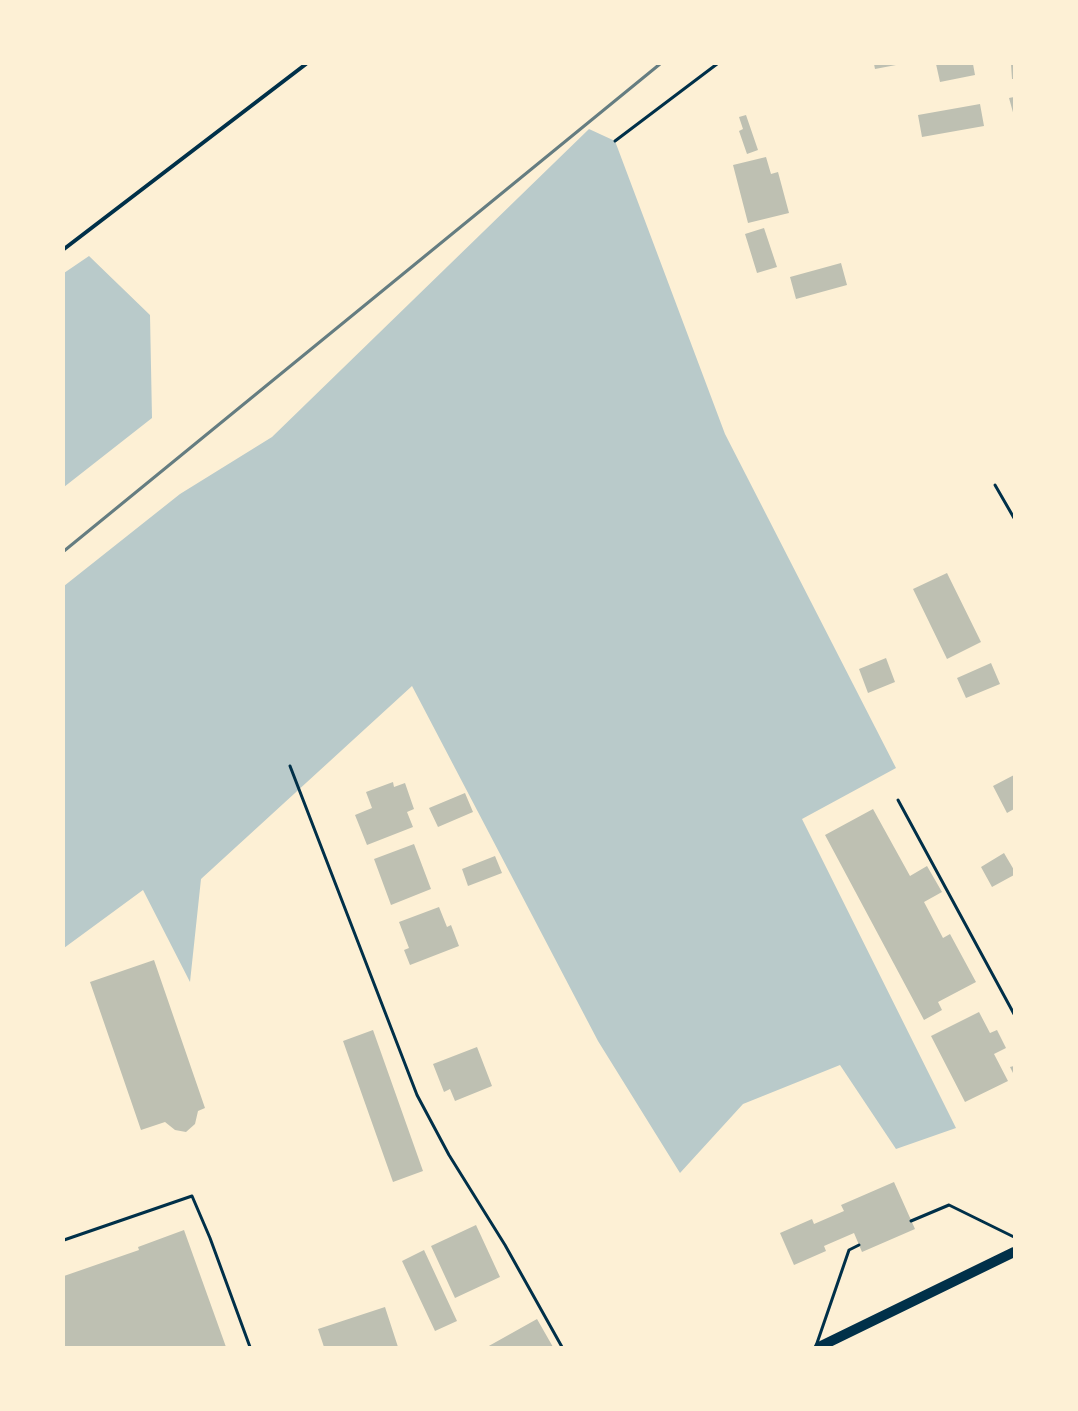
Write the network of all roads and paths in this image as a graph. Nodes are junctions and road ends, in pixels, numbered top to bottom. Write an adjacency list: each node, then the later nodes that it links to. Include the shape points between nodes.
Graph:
1 (306, 64): 4 (street)
2 (717, 64): 3 (lane)
3 (615, 141)
4 (64, 249)
5 (995, 485): 6 (lane)
6 (1014, 518)
7 (290, 766): 16 (lane, via 417,1095 449,1155 505,1245)
8 (898, 800): 9 (lane)
9 (1014, 1014)
10 (911, 1221): 11 (lane, via 949,1205)
11 (1014, 1237)
12 (64, 1240): 15 (lane, via 192,1196)
13 (859, 1245): 17 (lane, via 849,1250)
14 (1014, 1252): 18 (main road)
15 (250, 1347)
16 (562, 1347)
17 (815, 1347)
18 (820, 1347)

